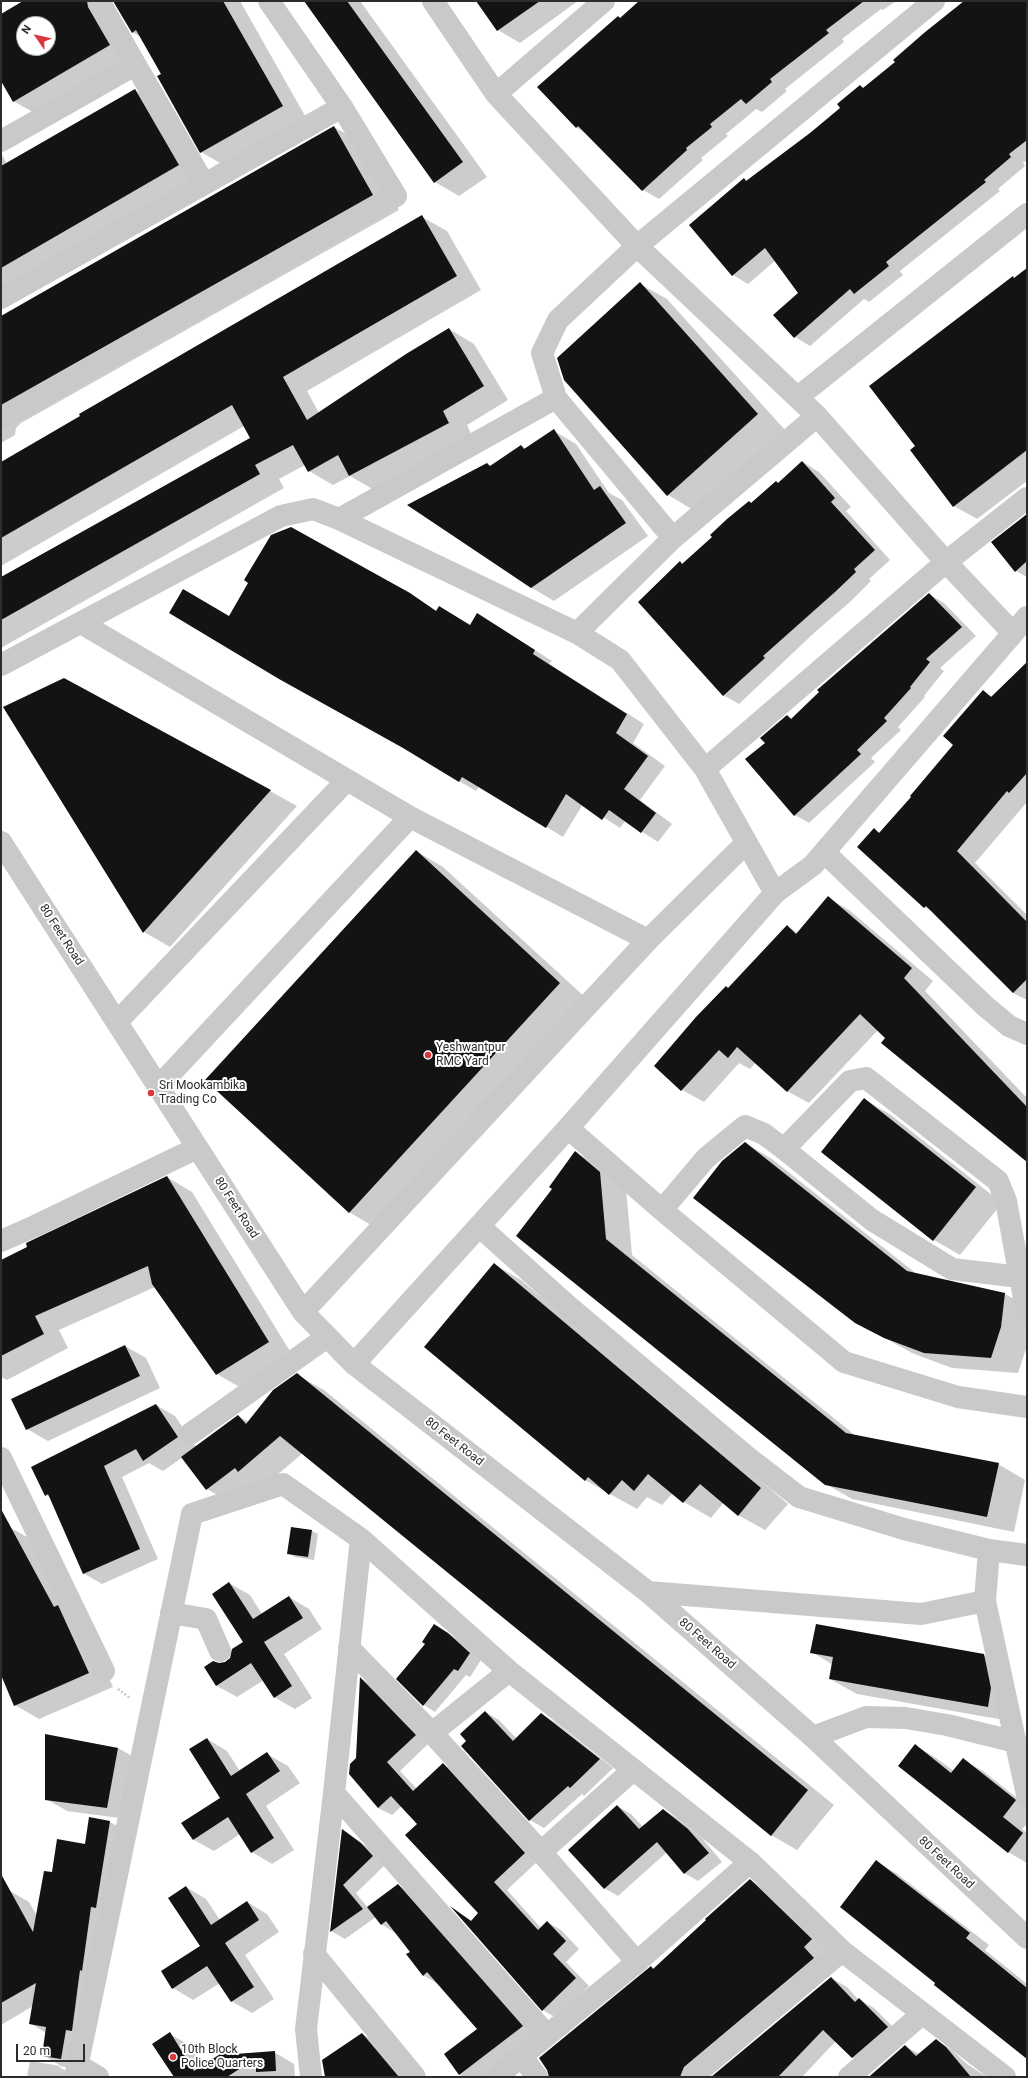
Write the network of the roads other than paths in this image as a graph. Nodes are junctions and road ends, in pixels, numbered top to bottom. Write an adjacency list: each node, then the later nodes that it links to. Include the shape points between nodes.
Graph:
1 (98, 1): 6 (street)
2 (269, 1): 8 (street)
3 (433, 1): 7 (street)
4 (604, 1): 7 (street)
5 (934, 1): 12 (street)
6 (136, 65): 9 (street); 10 (street)
7 (496, 94): 12 (street)
8 (342, 107): 10 (street); 17 (street, via 396,196)
9 (1, 140)
10 (204, 184): 13 (street)
11 (1027, 214): 14 (street)
12 (637, 246): 14 (street); 15 (street, via 558,320 542,353)
13 (1, 298)
14 (798, 397): 16 (street)
15 (556, 398): 19 (street); 20 (street)
16 (817, 416): 20 (street); 21 (street)
17 (1, 419)
18 (1027, 498): 21 (street)
19 (339, 519): 23 (street, via 313,509 281,516); 25 (street)
20 (673, 538): 25 (street)
21 (946, 562): 24 (street); 27 (street)
22 (1027, 617): 24 (street)
23 (81, 623): 26 (street); 28 (street)
24 (1012, 632): 32 (street)
25 (577, 633): 27 (street, via 620,660)
26 (1, 665)
27 (705, 769): 31 (street)
28 (347, 780): 29 (street); 35 (street)
29 (410, 817): 34 (street); 37 (street)
30 (1, 842): 35 (street, 80 Feet Road)
31 (746, 844): 33 (street); 34 (street)
32 (824, 852): 33 (street, via 813,865); 36 (street, via 985,1006 1009,1026)
33 (775, 893): 38 (street)
34 (648, 940): 45 (street)
35 (117, 1022): 37 (street, 80 Feet Road)
36 (1027, 1034)
37 (158, 1087): 39 (street, 80 Feet Road)
38 (568, 1128): 41 (street); 42 (street)
39 (197, 1148): 43 (street); 45 (street, 80 Feet Road)
40 (784, 1149): 41 (street, via 764,1134 746,1126 706,1158); 44 (street, via 872,1220 952,1269); 44 (street, via 850,1081 866,1078 998,1182 1006,1202)
41 (662, 1210): 49 (street, via 844,1362 958,1397)
42 (479, 1226): 48 (street); 53 (street, via 580,1316 746,1456 799,1497 904,1529)
43 (1, 1241)
44 (1020, 1277): 46 (street)
45 (303, 1312): 47 (street, 80 Feet Road)
46 (1027, 1313)
47 (327, 1337): 48 (street, 80 Feet Road); 50 (street)
48 (354, 1364): 55 (street, 80 Feet Road)
49 (1027, 1407)
50 (190, 1434)
51 (1, 1458): 60 (street)
52 (361, 1539): 57 (street, via 284,1484 192,1514); 58 (street); 61 (street)
53 (989, 1550): 54 (street); 56 (street)
54 (1027, 1554)
55 (648, 1592): 56 (street, via 921,1614); 63 (street, 80 Feet Road)
56 (985, 1601): 64 (street)
57 (171, 1613): 59 (street, via 206,1619); 77 (street)
58 (349, 1648): 62 (street); 66 (street)
59 (220, 1651)
60 (104, 1671)
61 (509, 1671): 62 (street); 65 (street)
62 (432, 1733): 68 (street)
63 (813, 1737): 64 (street, via 866,1717 947,1724); 70 (street, 80 Feet Road)
64 (1016, 1742): 67 (street)
65 (633, 1770): 68 (street); 69 (street)
66 (334, 1793): 72 (street); 75 (street)
67 (1027, 1796)
68 (541, 1852): 73 (street)
69 (750, 1862): 71 (street); 73 (street)
70 (1027, 1938)
71 (842, 1951): 74 (street); 83 (street)
72 (314, 1954): 79 (street, via 306,2029); 80 (street)
73 (637, 1962): 75 (street)
74 (922, 2014): 84 (street); 85 (street)
75 (547, 2035): 76 (street)
76 (521, 2056): 81 (street); 82 (street)
77 (77, 2071): 78 (street)
78 (98, 2077)
79 (311, 2077)
80 (415, 2077)
81 (496, 2077)
82 (537, 2077)
83 (692, 2077)
84 (849, 2077)
85 (1005, 2077)

